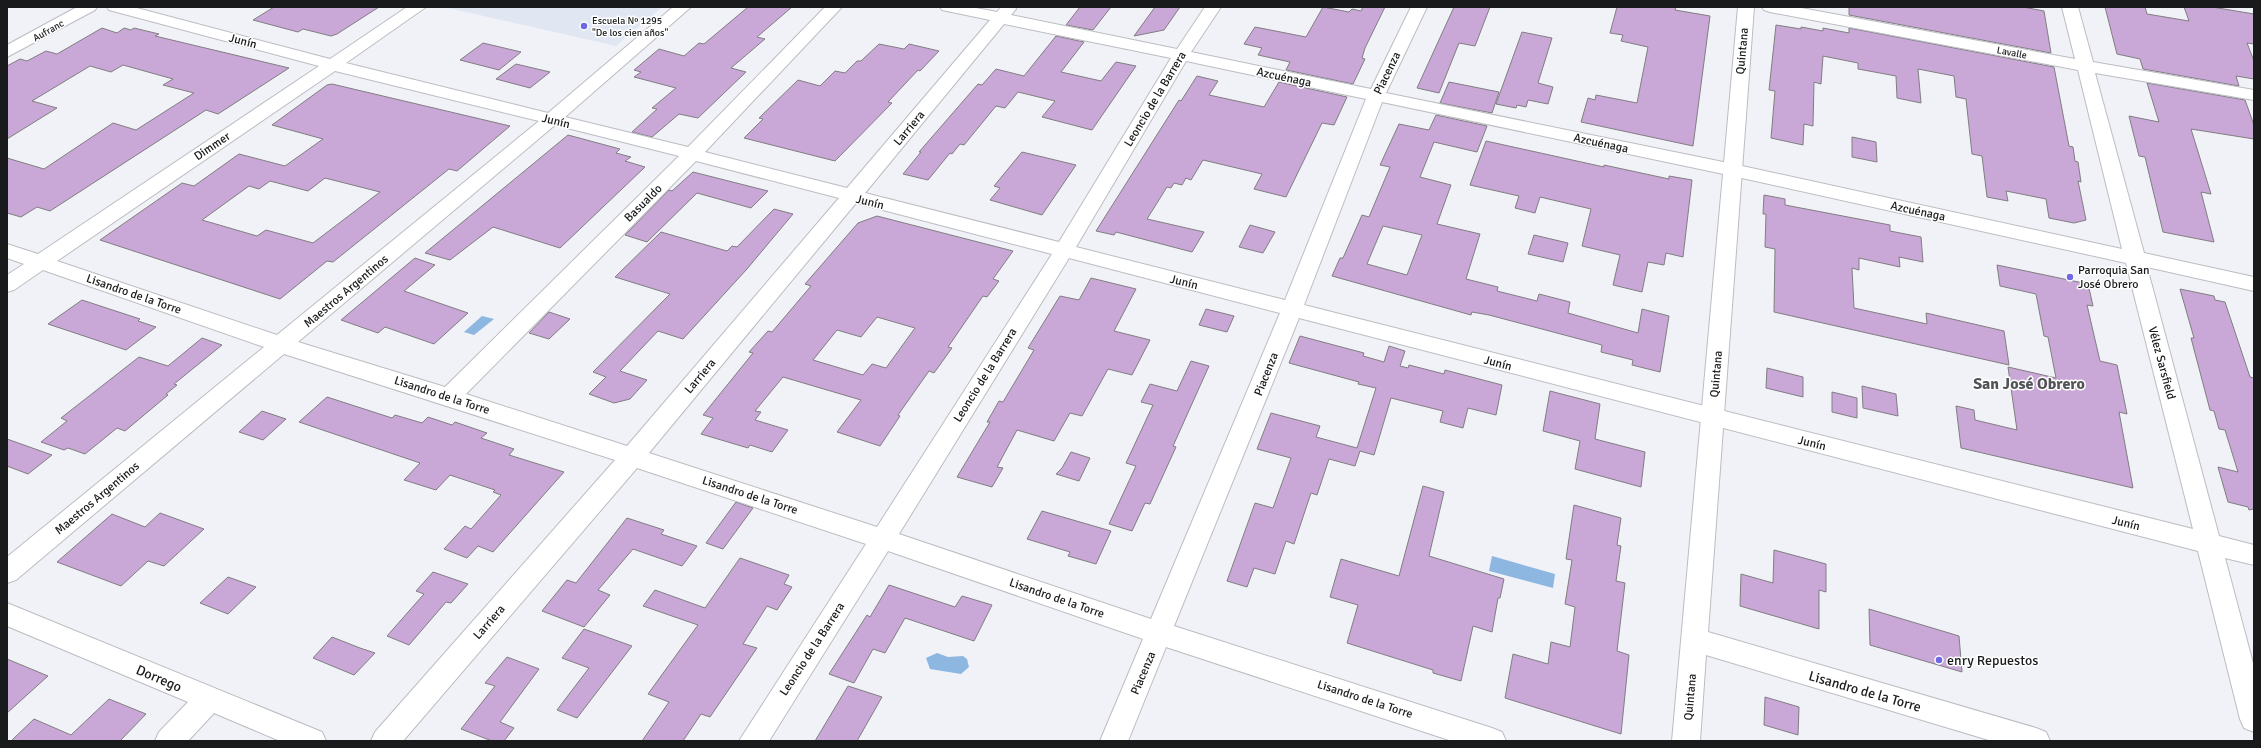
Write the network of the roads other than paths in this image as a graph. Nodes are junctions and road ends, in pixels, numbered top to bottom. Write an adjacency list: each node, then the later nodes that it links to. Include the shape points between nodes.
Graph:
1 (89, 7): 13 (street, Aufranc)
2 (115, 7): 15 (street, Junín)
3 (418, 7): 15 (street, Dimmer)
4 (683, 7): 19 (street, Maestros Argentinos)
5 (834, 7): 20 (street, Basualdo)
6 (948, 7): 12 (street, Azcuénaga)
7 (1213, 7): 14 (street, Leoncio de la Barrera)
8 (1419, 7): 18 (street, Piacenza)
9 (1746, 7): 21 (street, Quintana)
10 (1770, 7): 16 (street, Lavalle)
11 (2070, 7): 16 (street, Vélez Sarsfield)
12 (1005, 12): 14 (street, Azcuénaga); 22 (street, Larriera)
13 (7, 52)
14 (1180, 56): 18 (street, Azcuénaga); 24 (street, Leoncio de la Barrera)
15 (332, 65): 19 (street, Junín); 26 (street, Dimmer)
16 (2086, 66): 17 (street, Lavalle); 25 (street, Vélez Sarsfield)
17 (2254, 95)
18 (1376, 96): 21 (street, Azcuénaga); 29 (street, Piacenza)
19 (551, 120): 20 (street, Junín); 30 (street, Maestros Argentinos)
20 (692, 154): 22 (street, Junín); 31 (street, Basualdo)
21 (1733, 170): 25 (street, Azcuénaga); 32 (street, Quintana)
22 (852, 197): 24 (street, Junín); 33 (street, Larriera)
23 (7, 251): 26 (street, Lisandro de la Torre)
24 (1063, 251): 29 (street, Junín); 34 (street, Leoncio de la Barrera)
25 (2135, 259): 27 (street, Azcuénaga); 35 (street, Vélez Sarsfield)
26 (42, 262): 28 (street, Dimmer); 30 (street, Lisandro de la Torre)
27 (2254, 284)
28 (7, 286)
29 (1292, 309): 32 (street, Junín); 39 (street, Piacenza)
30 (282, 345): 31 (street, Lisandro de la Torre); 37 (street, Maestros Argentinos)
31 (449, 397): 33 (street, Lisandro de la Torre)
32 (1712, 418): 35 (street, Junín); 40 (street, Quintana)
33 (632, 457): 34 (street, Lisandro de la Torre); 45 (street, Larriera)
34 (883, 538): 39 (street, Lisandro de la Torre); 46 (street, Leoncio de la Barrera)
35 (2209, 544): 36 (street, Junín); 42 (street, Vélez Sarsfield)
36 (2254, 555)
37 (7, 572)
38 (7, 614): 41 (street, Dorrego)
39 (1160, 633): 47 (street, Piacenza); 48 (street, Lisandro de la Torre)
40 (1695, 640): 49 (street, Quintana); 50 (street, Lisandro de la Torre)
41 (210, 700): 43 (street); 44 (street, Dorrego)
42 (2254, 719)
43 (169, 741)
44 (312, 741)
45 (385, 741)
46 (753, 741)
47 (1114, 741)
48 (1492, 741)
49 (1686, 741)
50 (2036, 741)

